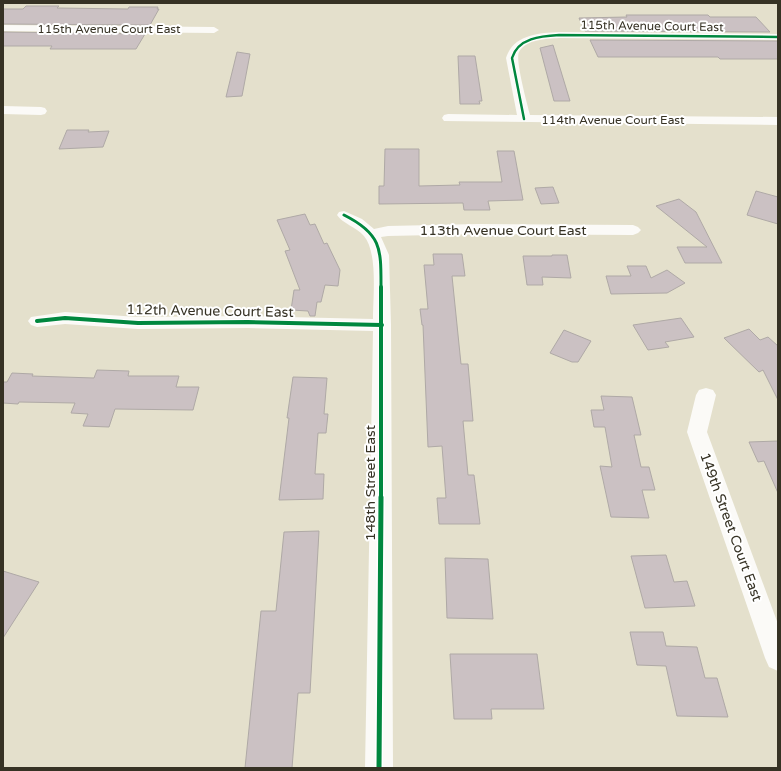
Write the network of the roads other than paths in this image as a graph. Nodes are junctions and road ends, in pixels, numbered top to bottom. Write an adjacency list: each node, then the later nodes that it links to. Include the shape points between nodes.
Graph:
1 (3, 28): 2 (street, 115th Avenue Court East)
2 (214, 30)
3 (778, 37): 7 (street, 115th Avenue Court East, via 559,35 527,41 515,50 512,58)
4 (3, 110): 5 (street)
5 (41, 110)
6 (448, 118): 7 (street, 114th Avenue Court East)
7 (524, 119): 8 (street, 114th Avenue Court East)
8 (778, 121)
9 (344, 215): 11 (street)
10 (633, 230): 11 (street, 113th Avenue Court East, via 480,229 388,231)
11 (373, 234): 13 (street, 148th Street East, via 381,255)
12 (37, 321): 13 (street, 112th Avenue Court East, via 65,318 138,322)
13 (382, 325): 16 (street, 148th Street East)
14 (706, 395): 15 (street, 149th Street Court East, via 697,432)
15 (778, 658)
16 (379, 768)

